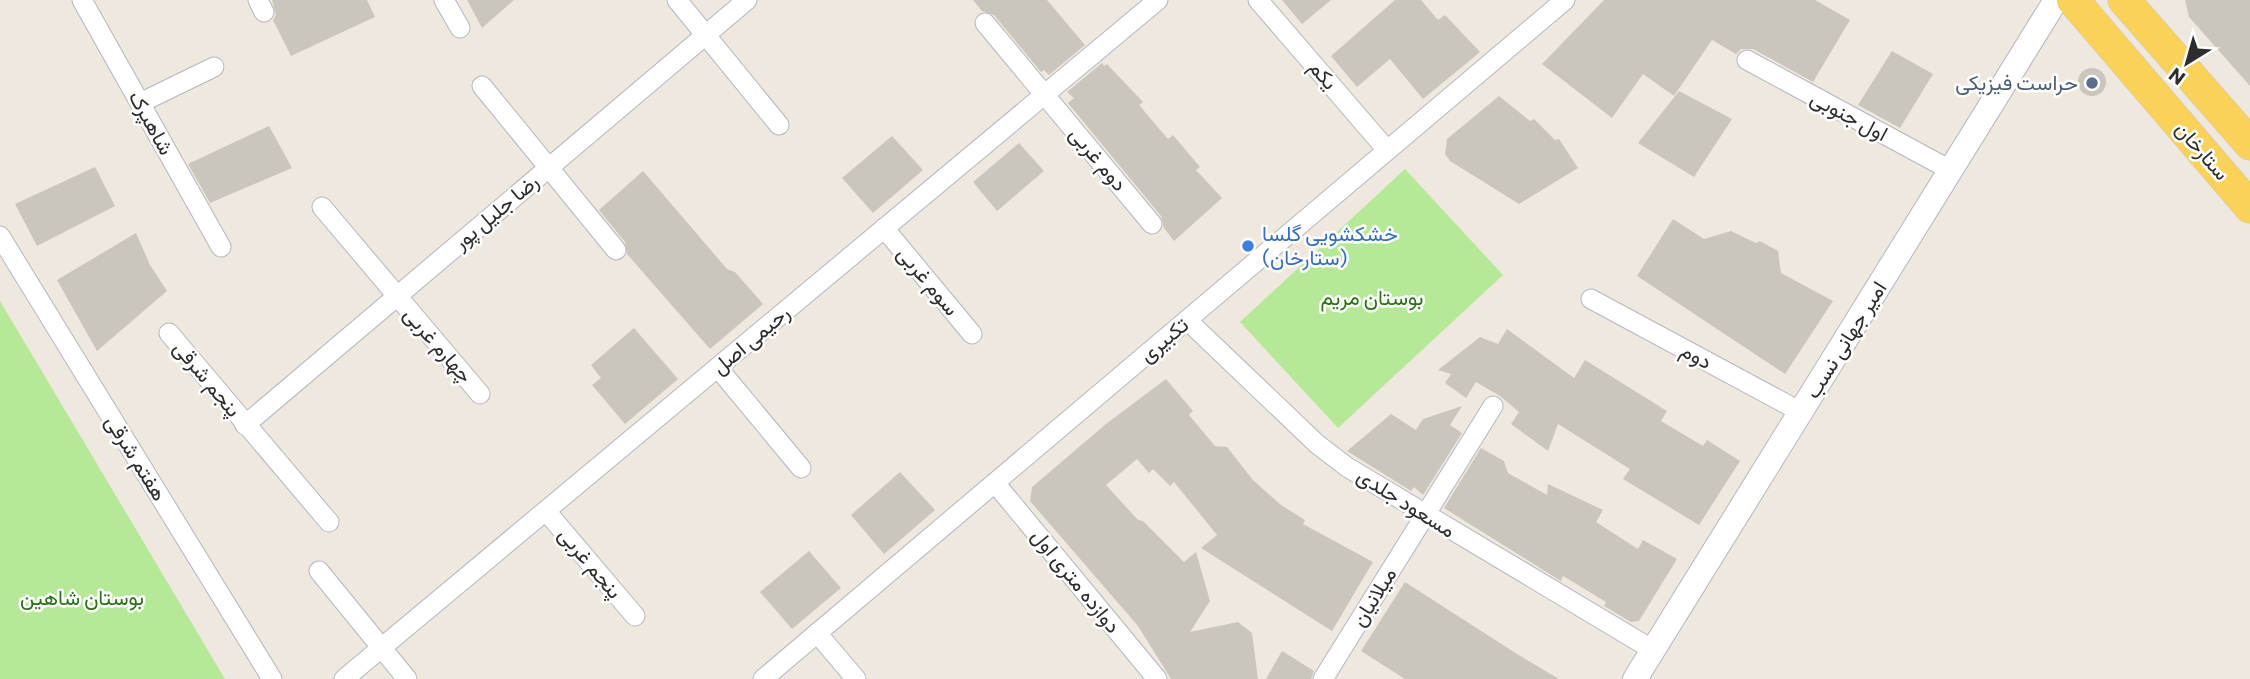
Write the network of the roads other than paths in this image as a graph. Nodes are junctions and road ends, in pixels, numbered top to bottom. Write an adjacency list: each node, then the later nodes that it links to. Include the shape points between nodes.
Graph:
1 (82, 0): 18 (street, شاهپرک)
2 (444, 0): 12 (street)
3 (677, 0): 13 (street)
4 (747, 0): 13 (street, رضا جلیل پور)
5 (1158, 0): 17 (street, رحیمی اصل)
6 (1258, 0): 21 (street, یکم)
7 (1565, 0): 21 (street, تکبیری)
8 (2056, 0): 23 (street, امیر جهانی نسب)
9 (2073, 0): 24 (main road, ستارخان)
10 (2124, 0): 20 (main road, ستارخان)
11 (985, 23): 17 (street, دوم غربی)
12 (460, 28)
13 (707, 34): 19 (street); 22 (street, رضا جلیل پور)
14 (1747, 60): 23 (street, اول جنوبی)
15 (214, 67): 18 (street)
16 (482, 86): 22 (street)
17 (1044, 95): 26 (street, دوم غربی); 27 (street, رحیمی اصل)
18 (140, 103): 29 (street, شاهپرک)
19 (779, 125)
20 (2250, 144)
21 (1387, 150): 33 (street, تکبیری)
22 (548, 168): 30 (street); 31 (street, رضا جلیل پور)
23 (1952, 171): 39 (street, امیر جهانی نسب)
24 (2250, 206)
25 (322, 207): 31 (street, چهارم غربی)
26 (1152, 224)
27 (884, 228): 35 (street, سوم غربی); 36 (street, رحیمی اصل)
28 (0, 236): 51 (street, هفتم شرقی)
29 (221, 247)
30 (616, 250)
31 (396, 296): 37 (street, چهارم غربی); 40 (street, رضا جلیل پور)
32 (1591, 299): 39 (street, دوم)
33 (1187, 320): 42 (street, تکبیری); 44 (street, مسعود جلدی, via 1317,444)
34 (169, 333): 40 (street, پنجم شرقی)
35 (972, 334)
36 (718, 368): 41 (street); 43 (street, رحیمی اصل)
37 (480, 394)
38 (1493, 406): 44 (street, میلانیان)
39 (1801, 412): 50 (street, امیر جهانی نسب)
40 (245, 425): 45 (street)
41 (802, 468)
42 (995, 482): 48 (street, تکبیری); 56 (street, دوازده متری اول)
43 (546, 511): 47 (street, پنجم غربی); 49 (street, رحیمی اصل)
44 (1424, 516): 50 (street, مسعود جلدی); 57 (street, میلانیان)
45 (329, 522)
46 (318, 571): 49 (street)
47 (635, 616)
48 (817, 633): 54 (street, تکبیری); 55 (street)
49 (381, 648): 52 (street, رحیمی اصل); 53 (street)
50 (1653, 650): 58 (street, امیر جهانی نسب)
51 (272, 679)
52 (344, 679)
53 (407, 679)
54 (763, 679)
55 (856, 679)
56 (1157, 679)
57 (1323, 679)
58 (1634, 679)

